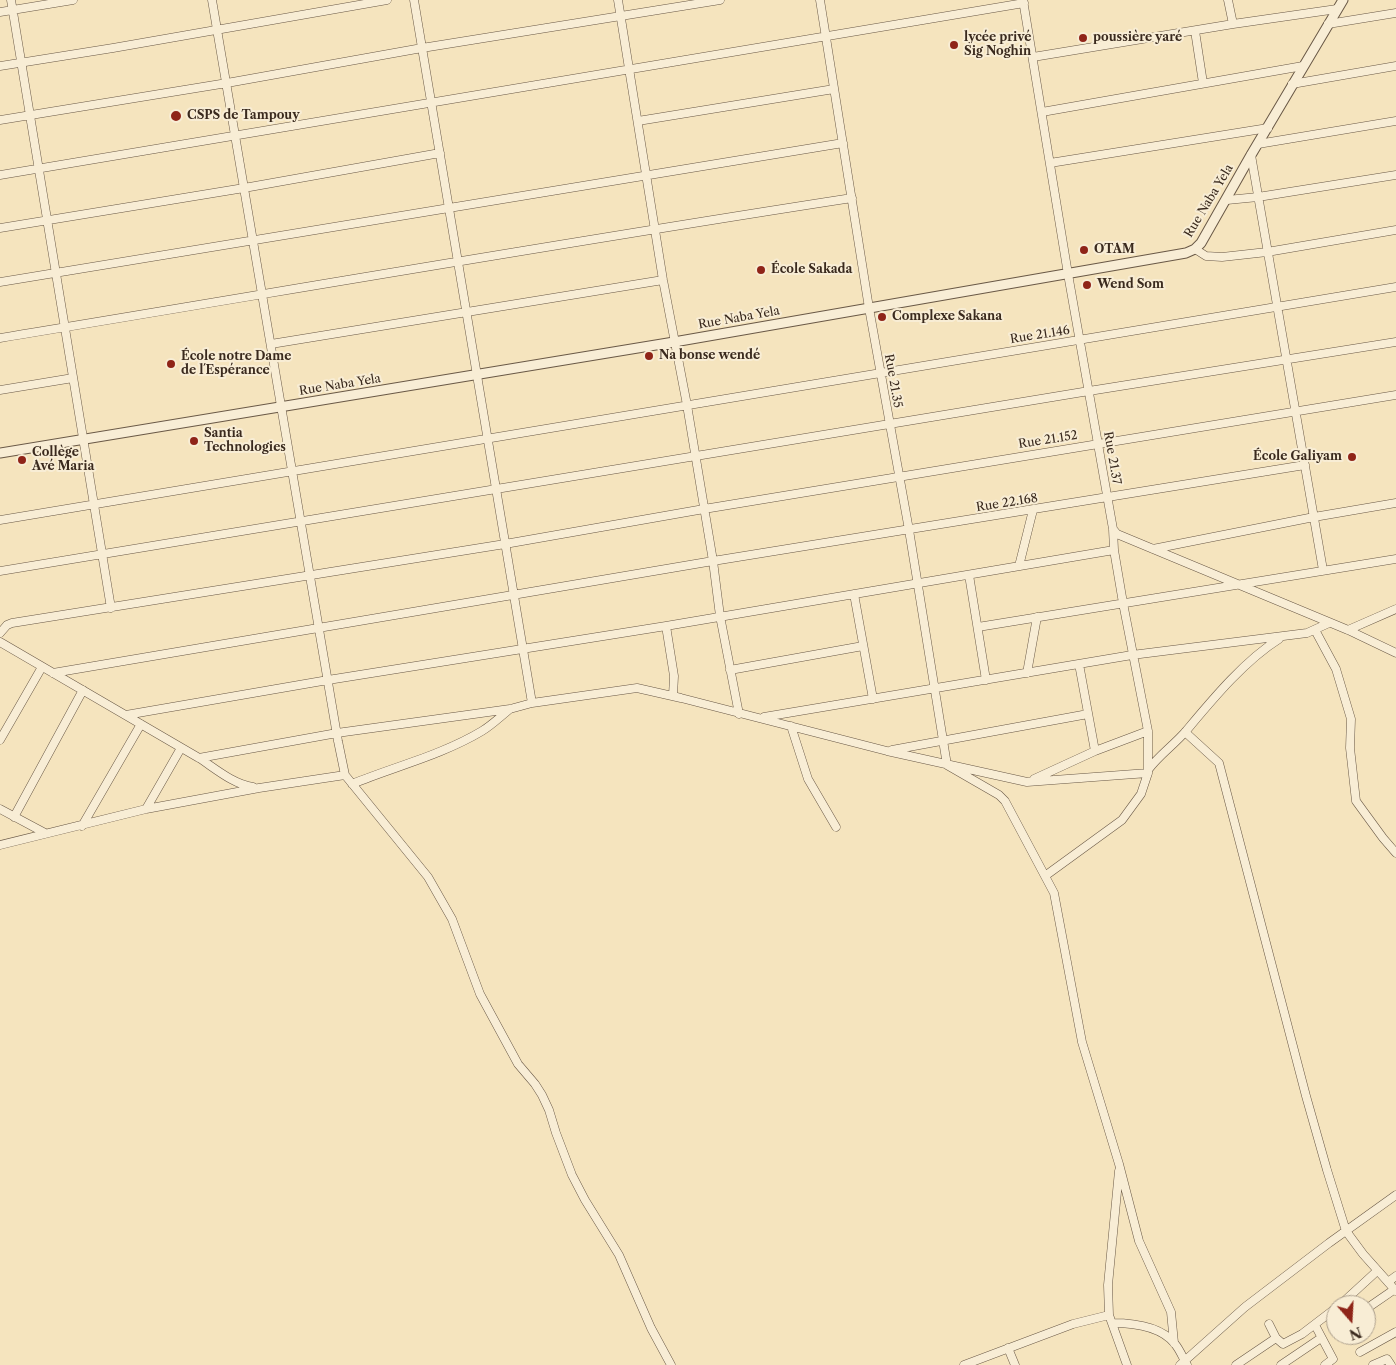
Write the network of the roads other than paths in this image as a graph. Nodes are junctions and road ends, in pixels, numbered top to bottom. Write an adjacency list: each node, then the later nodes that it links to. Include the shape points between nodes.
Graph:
1 (10, 0): 12 (street)
2 (73, 0): 12 (street)
3 (212, 0): 19 (street)
4 (387, 0): 19 (street)
5 (414, 0): 22 (street)
6 (618, 0): 16 (street)
7 (720, 0): 16 (street)
8 (820, 0): 21 (street, Rue 21.35)
9 (1228, 0): 17 (street)
10 (1343, 0): 13 (street, Rue Naba Yela)
11 (1024, 1): 21 (street); 23 (street, Rue 21.37)
12 (12, 10): 14 (street); 24 (street)
13 (1337, 10): 17 (street); 18 (street, Rue Naba Yela)
14 (0, 12)
15 (1396, 13): 18 (street)
16 (621, 16): 22 (street); 28 (street)
17 (1233, 24): 20 (street)
18 (1328, 24): 26 (street, Rue Naba Yela)
19 (218, 29): 24 (street); 29 (street)
20 (1196, 31): 23 (street); 30 (street)
21 (826, 36): 28 (street); 32 (street, Rue 21.35)
22 (422, 48): 29 (street); 33 (street)
23 (1033, 57): 34 (street, Rue 21.37)
24 (20, 62): 25 (street); 35 (street)
25 (0, 66)
26 (1303, 66): 30 (street); 31 (street, Rue Naba Yela)
27 (1396, 66): 31 (street)
28 (629, 69): 33 (street); 37 (street)
29 (227, 83): 35 (street); 40 (street)
30 (1203, 83): 34 (street)
31 (1292, 84): 39 (street, Rue Naba Yela)
32 (834, 89): 37 (street); 41 (street, Rue 21.35)
33 (431, 103): 40 (street); 43 (street)
34 (1042, 112): 45 (street, Rue 21.37)
35 (30, 115): 36 (street); 46 (street)
36 (0, 120)
37 (638, 121): 49 (street)
38 (1396, 121): 42 (street)
39 (1268, 128): 42 (street, Rue Naba Yela); 45 (street)
40 (236, 134): 46 (street); 50 (street)
41 (843, 143): 49 (street); 52 (street, Rue 21.35)
42 (1258, 144): 44 (street, Rue Naba Yela)
43 (440, 153): 50 (street); 54 (street)
44 (1251, 155): 51 (street); 53 (street, Rue Naba Yela)
45 (1050, 163): 64 (street, Rue 21.37)
46 (38, 168): 47 (street); 55 (street)
47 (0, 175)
48 (1396, 175): 51 (street)
49 (646, 176): 54 (street); 57 (street)
50 (244, 188): 55 (street); 59 (street)
51 (1258, 197): 53 (street); 61 (street)
52 (852, 198): 57 (street); 69 (street, Rue 21.35)
53 (1227, 200): 60 (street, Rue Naba Yela)
54 (449, 208): 59 (street); 62 (street)
55 (47, 220): 56 (street); 63 (street)
56 (0, 228)
57 (655, 228): 62 (street); 65 (street)
58 (1396, 230): 61 (street)
59 (253, 240): 63 (street); 68 (street)
60 (1195, 249): 61 (street, via 1214,258); 64 (street, Rue Naba Yela, via 1176,256)
61 (1267, 252): 70 (street)
62 (458, 262): 68 (street); 71 (street)
63 (56, 272): 66 (street); 72 (street)
64 (1068, 274): 69 (street, Rue Naba Yela); 74 (street, Rue 21.37)
65 (663, 280): 71 (street); 75 (street)
66 (0, 282)
67 (1396, 288): 70 (street, Rue 21.146)
68 (262, 294): 72 (street); 77 (street)
69 (869, 308): 75 (street, Rue Naba Yela); 79 (street, Rue 21.35)
70 (1278, 308): 74 (street, Rue 21.146); 78 (street)
71 (466, 311): 77 (street); 80 (street)
72 (65, 327): 73 (street); 81 (street)
73 (0, 338)
74 (1080, 339): 79 (street, Rue 21.146); 83 (street, Rue 21.37)
75 (674, 342): 80 (street, Rue Naba Yela); 85 (street)
76 (1396, 342): 78 (street)
77 (271, 344): 86 (street)
78 (1286, 360): 83 (street); 87 (street)
79 (880, 372): 85 (street, Rue 21.146); 88 (street, Rue 21.35)
80 (477, 375): 86 (street, Rue Naba Yela); 89 (street)
81 (73, 378): 82 (street); 90 (street)
82 (0, 390)
83 (1089, 391): 88 (street); 91 (street, Rue 21.37)
84 (1396, 394): 87 (street, Rue 21.152)
85 (687, 405): 89 (street, Rue 21.146); 93 (street)
86 (281, 407): 90 (street, Rue Naba Yela); 95 (street)
87 (1296, 412): 91 (street, Rue 21.152); 94 (street)
88 (889, 425): 93 (street); 96 (street, Rue 21.35)
89 (487, 438): 95 (street, Rue 21.146); 97 (street)
90 (84, 440): 92 (street, Rue Naba Yela); 100 (street)
91 (1098, 443): 96 (street, Rue 21.152); 98 (street, Rue 21.37)
92 (0, 453)
93 (696, 457): 97 (street); 101 (street)
94 (1305, 465): 98 (street, Rue 22.168); 103 (street)
95 (292, 470): 100 (street, Rue 21.146); 105 (street)
96 (898, 476): 101 (street, Rue 21.152); 107 (street, Rue 21.35)
97 (496, 490): 105 (street); 108 (street)
98 (1107, 497): 102 (street, Rue 22.168); 106 (street, Rue 21.37)
99 (1396, 503): 103 (street)
100 (94, 504): 104 (street, Rue 21.146); 111 (street)
101 (704, 509): 108 (street, Rue 21.152); 113 (street)
102 (1033, 510): 107 (street, Rue 22.168); 114 (street)
103 (1314, 517): 109 (street); 115 (street)
104 (0, 520)
105 (301, 522): 111 (street); 117 (street)
106 (1113, 529): 109 (street, via 1117,534); 110 (street, Rue 21.37)
107 (909, 530): 113 (street, Rue 22.168); 119 (street, Rue 21.35)
108 (505, 544): 117 (street, Rue 21.152); 122 (street)
109 (1153, 549): 120 (street)
110 (1114, 550): 114 (street); 123 (street, Rue 21.37)
111 (103, 555): 116 (street); 124 (street)
112 (1396, 559): 115 (street)
113 (713, 562): 122 (street, Rue 22.168); 126 (street)
114 (1019, 566): 118 (street)
115 (1323, 570): 120 (street)
116 (0, 571)
117 (310, 575): 124 (street, Rue 21.152); 131 (street)
118 (969, 575): 119 (street); 130 (street)
119 (918, 583): 121 (street); 148 (street, Rue 21.35)
120 (1238, 584): 123 (street); 128 (street)
121 (854, 594): 126 (street); 137 (street)
122 (514, 596): 131 (street, Rue 22.168); 138 (street)
123 (1123, 603): 127 (street); 140 (street, Rue 21.37)
124 (111, 608): 134 (street, Rue 21.152, via 12,623)
125 (1396, 609): 133 (street)
126 (720, 616): 129 (street); 143 (street)
127 (1037, 617): 130 (street); 145 (street)
128 (1329, 623): 132 (street); 133 (street)
129 (666, 626): 138 (street); 150 (street, via 674,676)
130 (978, 627): 147 (street)
131 (319, 628): 144 (street, Rue 22.168); 146 (street)
132 (1315, 630): 135 (street); 182 (street, via 1336,669 1351,719 1350,748 1356,801)
133 (1348, 630): 139 (street)
134 (0, 633)
135 (1283, 637): 140 (street); 161 (street, via 1268,646 1214,696)
136 (0, 642): 142 (street)
137 (863, 646): 143 (street); 151 (street)
138 (522, 648): 146 (street); 152 (street)
139 (1396, 653)
140 (1132, 655): 141 (street); 160 (street, Rue 21.37)
141 (1080, 664): 145 (street); 155 (street)
142 (42, 667): 144 (street); 163 (street)
143 (730, 670): 154 (street)
144 (53, 673): 149 (street)
145 (1027, 673): 147 (street)
146 (328, 680): 156 (street); 162 (street)
147 (986, 680): 148 (street)
148 (935, 689): 151 (street); 164 (street, Rue 21.35)
149 (84, 690): 156 (street); 177 (street)
150 (673, 696): 152 (street, via 631,689); 154 (street)
151 (873, 699): 157 (street)
152 (532, 703): 153 (street)
153 (510, 709): 162 (street); 173 (street, via 483,730 428,757)
154 (739, 714): 157 (street)
155 (1088, 714): 164 (street); 167 (street)
156 (126, 715): 158 (street)
157 (760, 718): 159 (street)
158 (141, 724): 165 (street); 178 (street)
159 (791, 726): 166 (street); 179 (street, via 810,784)
160 (1148, 731): 167 (street); 170 (street, Rue 21.37)
161 (1185, 732): 170 (street); 186 (street, via 1219,763 1306,1096)
162 (337, 733): 168 (street); 171 (street)
163 (0, 740)
164 (943, 741): 166 (street); 169 (street, Rue 21.35)
165 (181, 748): 168 (street); 176 (street)
166 (887, 751): 169 (street)
167 (1095, 751): 172 (street)
168 (199, 758): 174 (street, via 244,786)
169 (947, 765): 172 (street); 183 (street, via 1000,795)
170 (1148, 771): 172 (street); 183 (street, Rue 21.37, via 1141,794 1122,820)
171 (345, 775): 173 (street); 174 (street)
172 (1027, 782)
173 (352, 784): 205 (street, via 428,877 452,919 480,994 518,1064 542,1095 572,1175 618,1255)
174 (259, 788): 176 (street)
175 (0, 809): 177 (street)
176 (146, 810): 178 (street)
177 (14, 817): 180 (street)
178 (82, 826): 180 (street)
179 (836, 828)
180 (46, 833): 181 (street)
181 (0, 845)
182 (1396, 853)
183 (1045, 876): 184 (street, via 1054,892 1082,1042)
184 (1119, 1164): 193 (street, via 1108,1285); 201 (street, via 1139,1241 1171,1312)
185 (1396, 1195): 186 (street)
186 (1346, 1231): 187 (street); 204 (street, via 1245,1307)
187 (1377, 1271): 189 (street); 191 (street)
188 (1396, 1276): 189 (street)
189 (1388, 1282): 190 (street)
190 (1395, 1290): 192 (street)
191 (1351, 1295)
192 (1376, 1302)
193 (1109, 1315): 195 (street); 202 (street, via 1073,1324)
194 (1326, 1316): 197 (street)
195 (1112, 1323): 201 (street, via 1148,1327 1161,1332); 208 (street)
196 (1269, 1324): 199 (street)
197 (1315, 1325): 199 (street, via 1288,1342 1281,1343); 200 (street)
198 (1396, 1332): 203 (street)
199 (1276, 1338): 209 (street)
200 (1321, 1338): 210 (street); 211 (street, via 1333,1359)
201 (1174, 1343): 204 (street)
202 (1008, 1348): 206 (street); 207 (street)
203 (1360, 1352)
204 (1184, 1364)
205 (671, 1365)
206 (964, 1365)
207 (1015, 1365)
208 (1127, 1365)
209 (1236, 1365)
210 (1281, 1365)
211 (1325, 1365)
212 (1373, 1365): 213 (street, via 1386,1359)
213 (1391, 1365)

